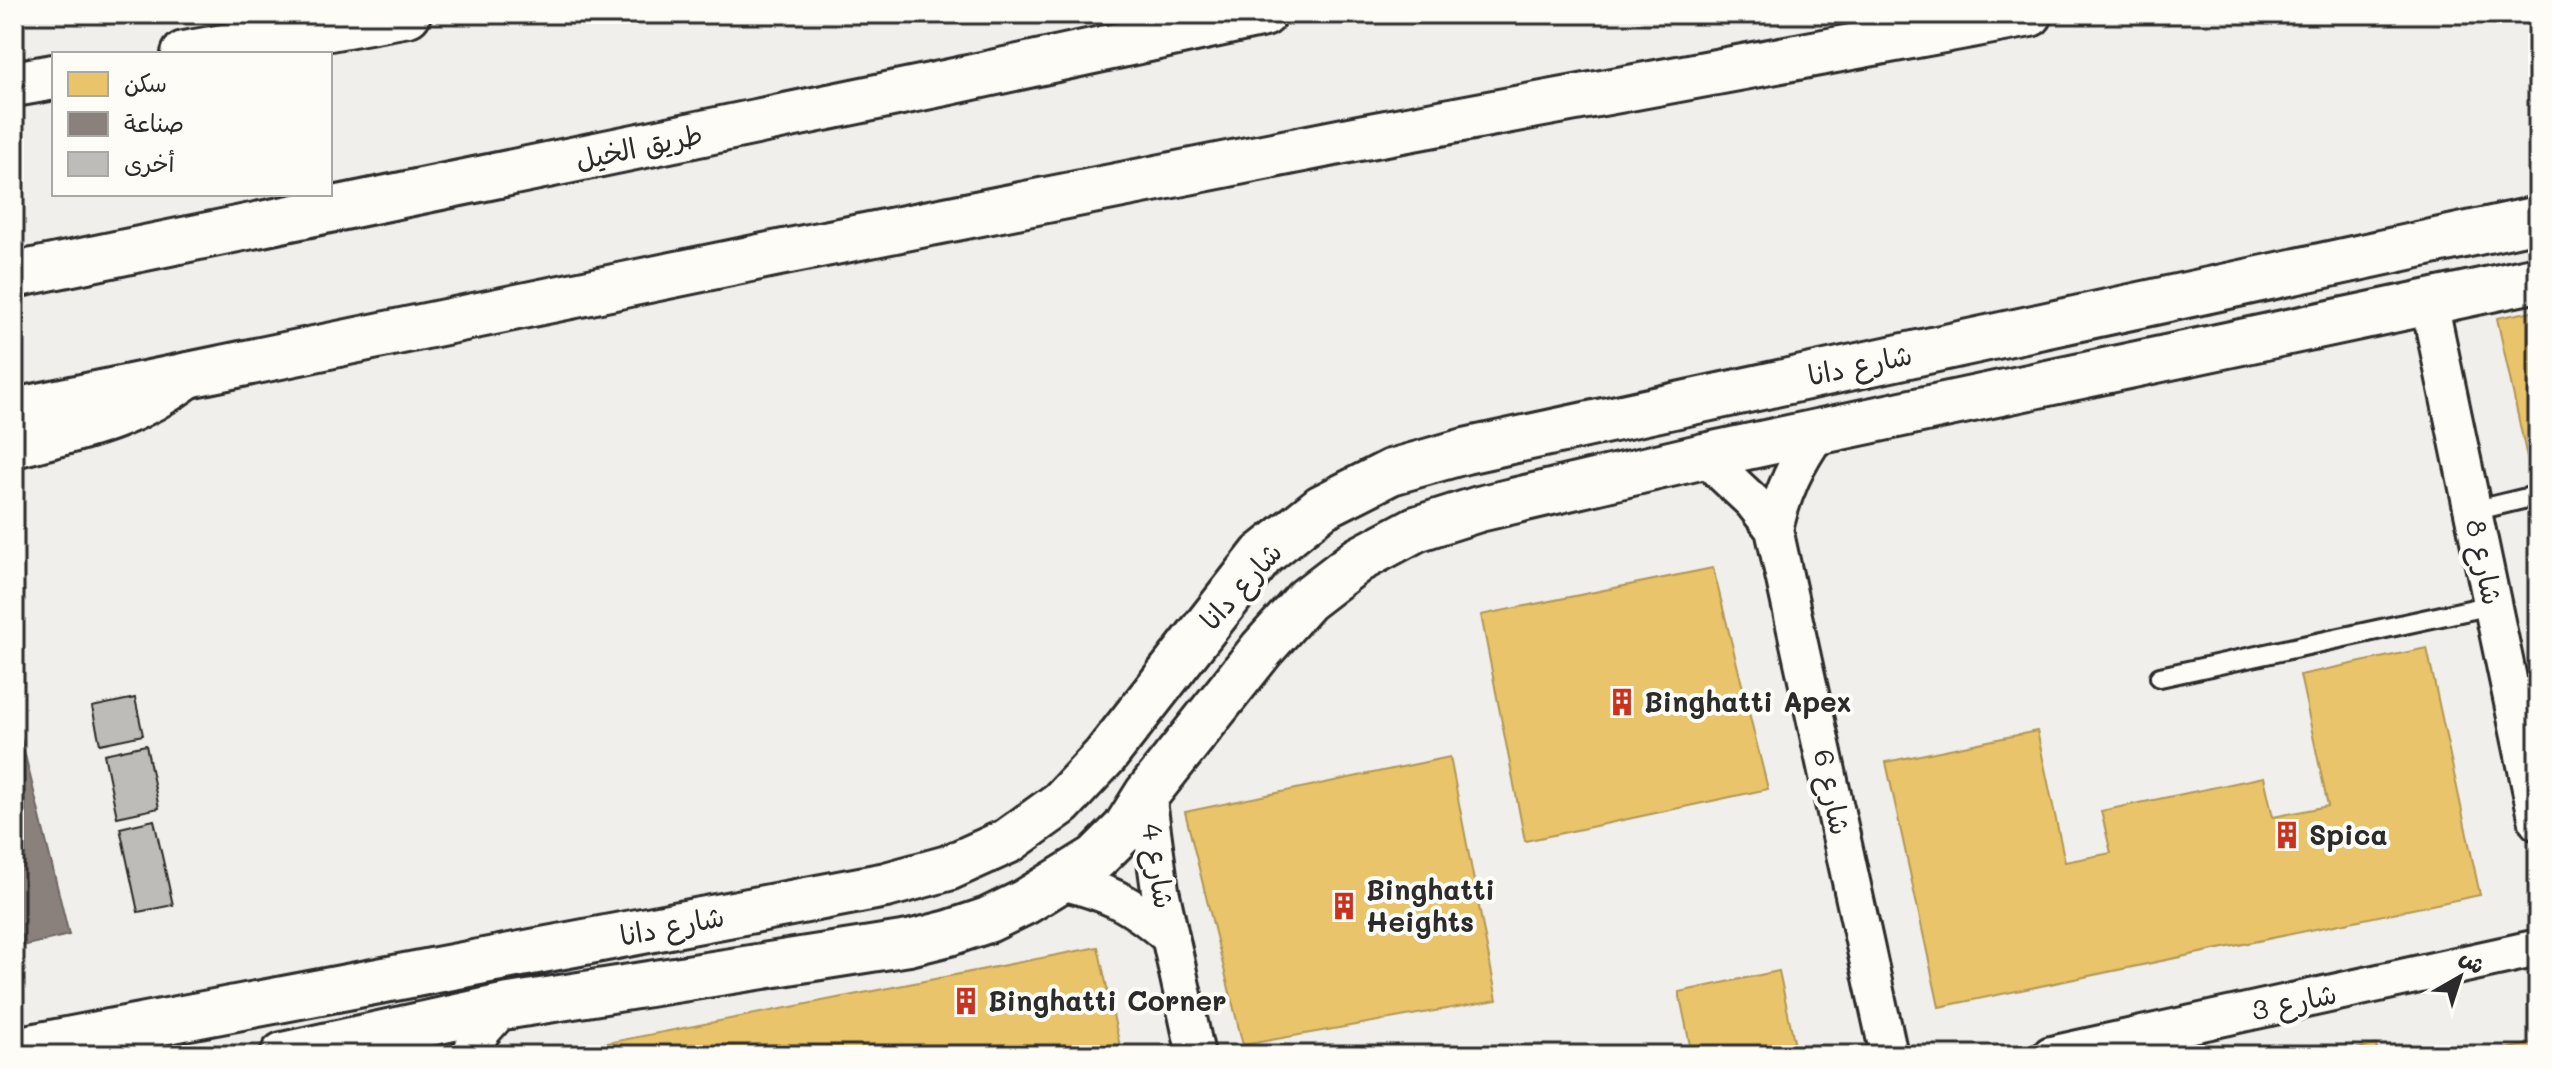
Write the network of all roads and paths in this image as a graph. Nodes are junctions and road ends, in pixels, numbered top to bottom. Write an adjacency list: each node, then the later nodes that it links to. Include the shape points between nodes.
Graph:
1 (408, 14): 4 (main road)
2 (1264, 14): 10 (main road, طريق الخيل)
3 (2030, 14): 13 (main road, via 1298,150)
4 (195, 52)
5 (52, 77): 6 (main road)
6 (14, 84)
7 (2538, 219): 8 (main road, شارع دانا)
8 (2436, 240): 9 (main road, شارع دانا); 12 (main road, via 2457,253 2461,278 2456,290)
9 (2390, 249): 12 (main road, via 2373,269 2378,295 2388,304); 30 (main road, شارع دانا, via 1465,451 1391,472 1322,507 1262,555 1105,756 1061,803 1008,841 948,868 886,885)
10 (14, 275)
11 (2538, 279): 12 (main road, شارع دانا)
12 (2426, 302): 15 (main road, شارع دانا); 19 (street, شارع 8)
13 (190, 374): 14 (main road); 16 (main road, via 163,394 101,423)
14 (14, 411)
15 (1818, 432): 17 (main road, شارع دانا); 20 (street, شارع 6, via 1783,494)
16 (14, 445)
17 (1704, 456): 20 (street, شارع 6); 23 (main road, شارع دانا, via 1479,509 1416,529 1358,560 1306,600)
18 (2535, 496): 19 (lane)
19 (2473, 511): 21 (street, شارع 8)
20 (1774, 529): 34 (street, شارع 6)
21 (2492, 605): 22 (lane); 24 (street, شارع 8)
22 (2160, 677)
23 (1147, 794): 25 (main road, شارع دانا, via 1125,829 1096,858); 26 (street, شارع 4)
24 (2538, 822)
25 (1061, 881): 26 (street, شارع 4, via 1102,891 1139,910); 28 (main road, شارع دانا, via 988,920 909,943)
26 (1170, 937): 33 (street, شارع 4)
27 (2538, 948): 35 (street, شارع 3)
28 (503, 1007): 29 (main road, شارع دانا); 32 (street)
29 (395, 1044): 31 (main road, شارع دانا)
30 (14, 1050)
31 (283, 1055)
32 (470, 1055)
33 (1196, 1055)
34 (1889, 1055)
35 (2051, 1055)

